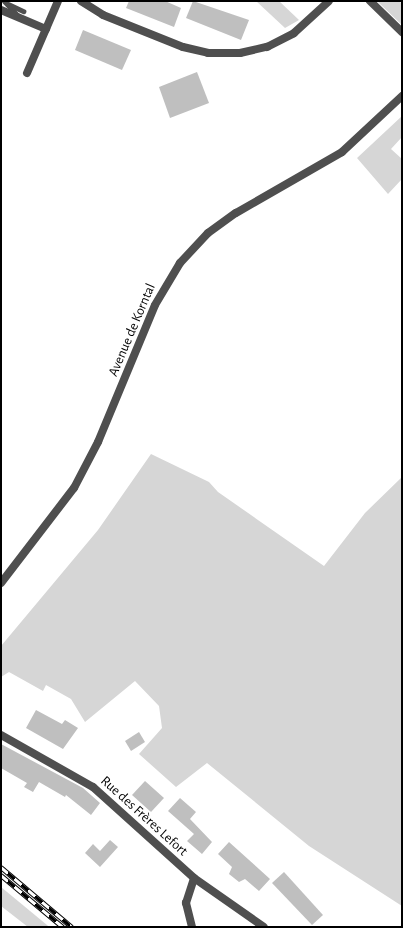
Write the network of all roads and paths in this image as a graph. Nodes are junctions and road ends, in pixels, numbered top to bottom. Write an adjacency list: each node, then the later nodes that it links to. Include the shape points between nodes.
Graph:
1 (58, 1): 8 (street)
2 (81, 1): 3 (street, via 116,20 182,47 208,53 240,53 267,47 294,33)
3 (329, 1)
4 (370, 1): 9 (street)
5 (4, 2): 7 (lane)
6 (1, 10): 7 (street)
7 (22, 14): 8 (street)
8 (46, 29): 10 (street)
9 (402, 32)
10 (27, 72)
11 (402, 96): 12 (street, Avenue de Korntal, via 342,152 236,213 203,238 165,285 98,442 74,488)
12 (1, 583)
13 (1, 735): 14 (street, Rue des Frères Lefort, via 93,787)
14 (194, 878): 15 (street, via 186,903); 16 (street, Rue des Frères Lefort)
15 (192, 927)
16 (264, 927)

